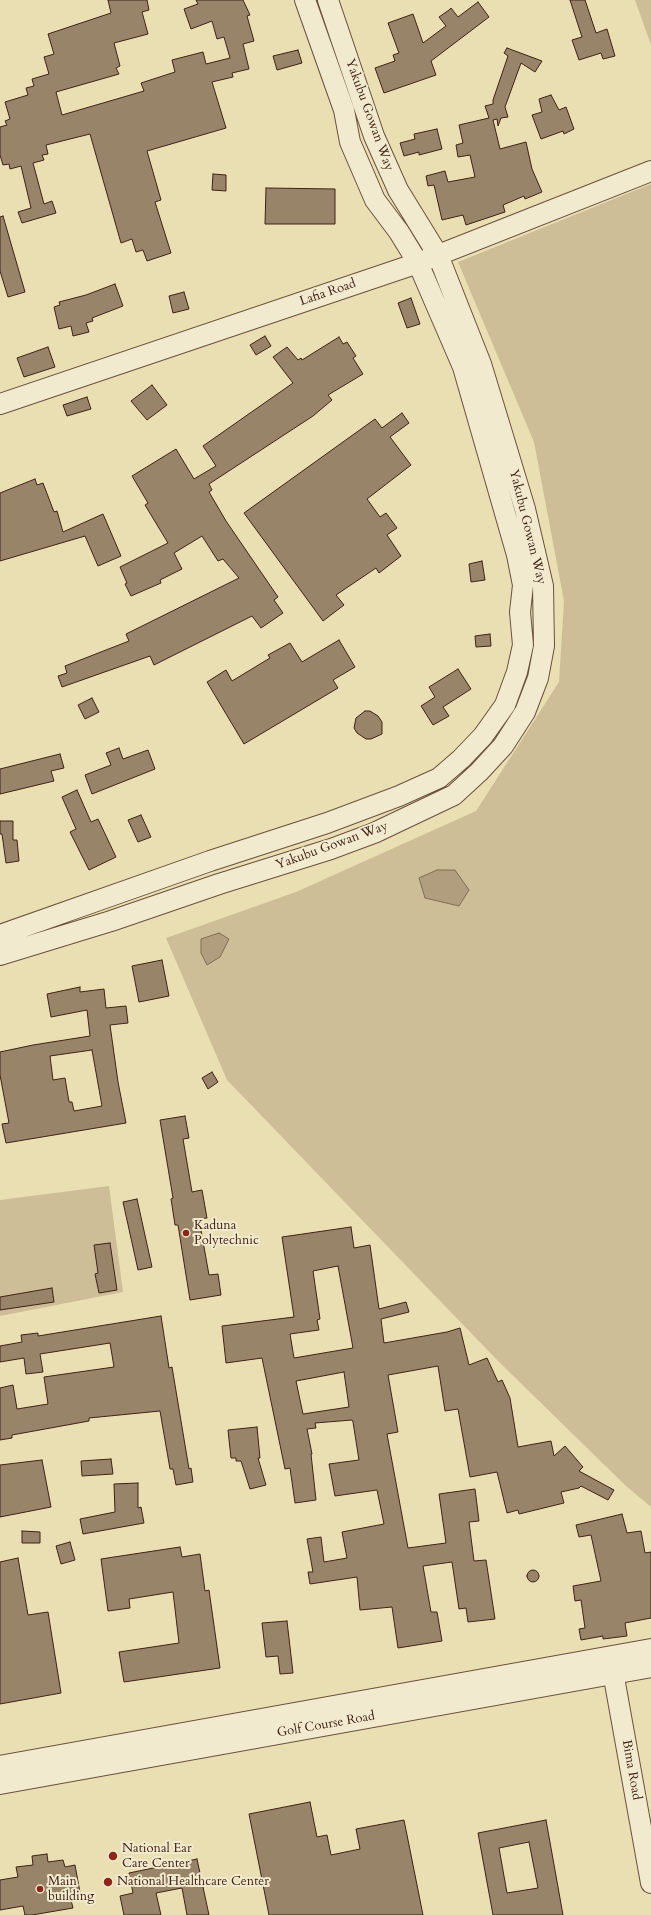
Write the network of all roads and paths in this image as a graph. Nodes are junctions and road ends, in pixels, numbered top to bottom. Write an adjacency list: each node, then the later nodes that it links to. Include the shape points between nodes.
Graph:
1 (305, 0): 5 (street, Yakubu Gowan Way, via 344,110 350,142 375,200)
2 (328, 0): 4 (street, Yakubu Gowan Way, via 374,136 398,190)
3 (651, 171): 4 (street, Lafia Road)
4 (438, 255): 5 (street, Lafia Road); 8 (street, Yakubu Gowan Way, via 481,364 536,552 543,586 544,617 544,646 538,678 525,712 503,746 454,795 374,833)
5 (418, 262): 6 (street, Lafia Road); 7 (street, Yakubu Gowan Way, via 463,367 517,555 523,585 520,612 523,645 518,672 505,705 483,736 439,778 327,823)
6 (0, 404)
7 (210, 861): 8 (street); 9 (street, Yakubu Gowan Way)
8 (219, 884): 10 (street, Yakubu Gowan Way)
9 (0, 935)
10 (0, 955)
11 (651, 1649): 12 (street, Golf Course Road)
12 (612, 1665): 13 (street, Golf Course Road); 14 (street, Golf Course Road); 15 (street, Golf Course Road); 16 (street, Bima Road)
13 (651, 1667)
14 (0, 1766)
15 (0, 1784)
16 (649, 1857): 17 (street, Bima Road)
17 (651, 1883)

